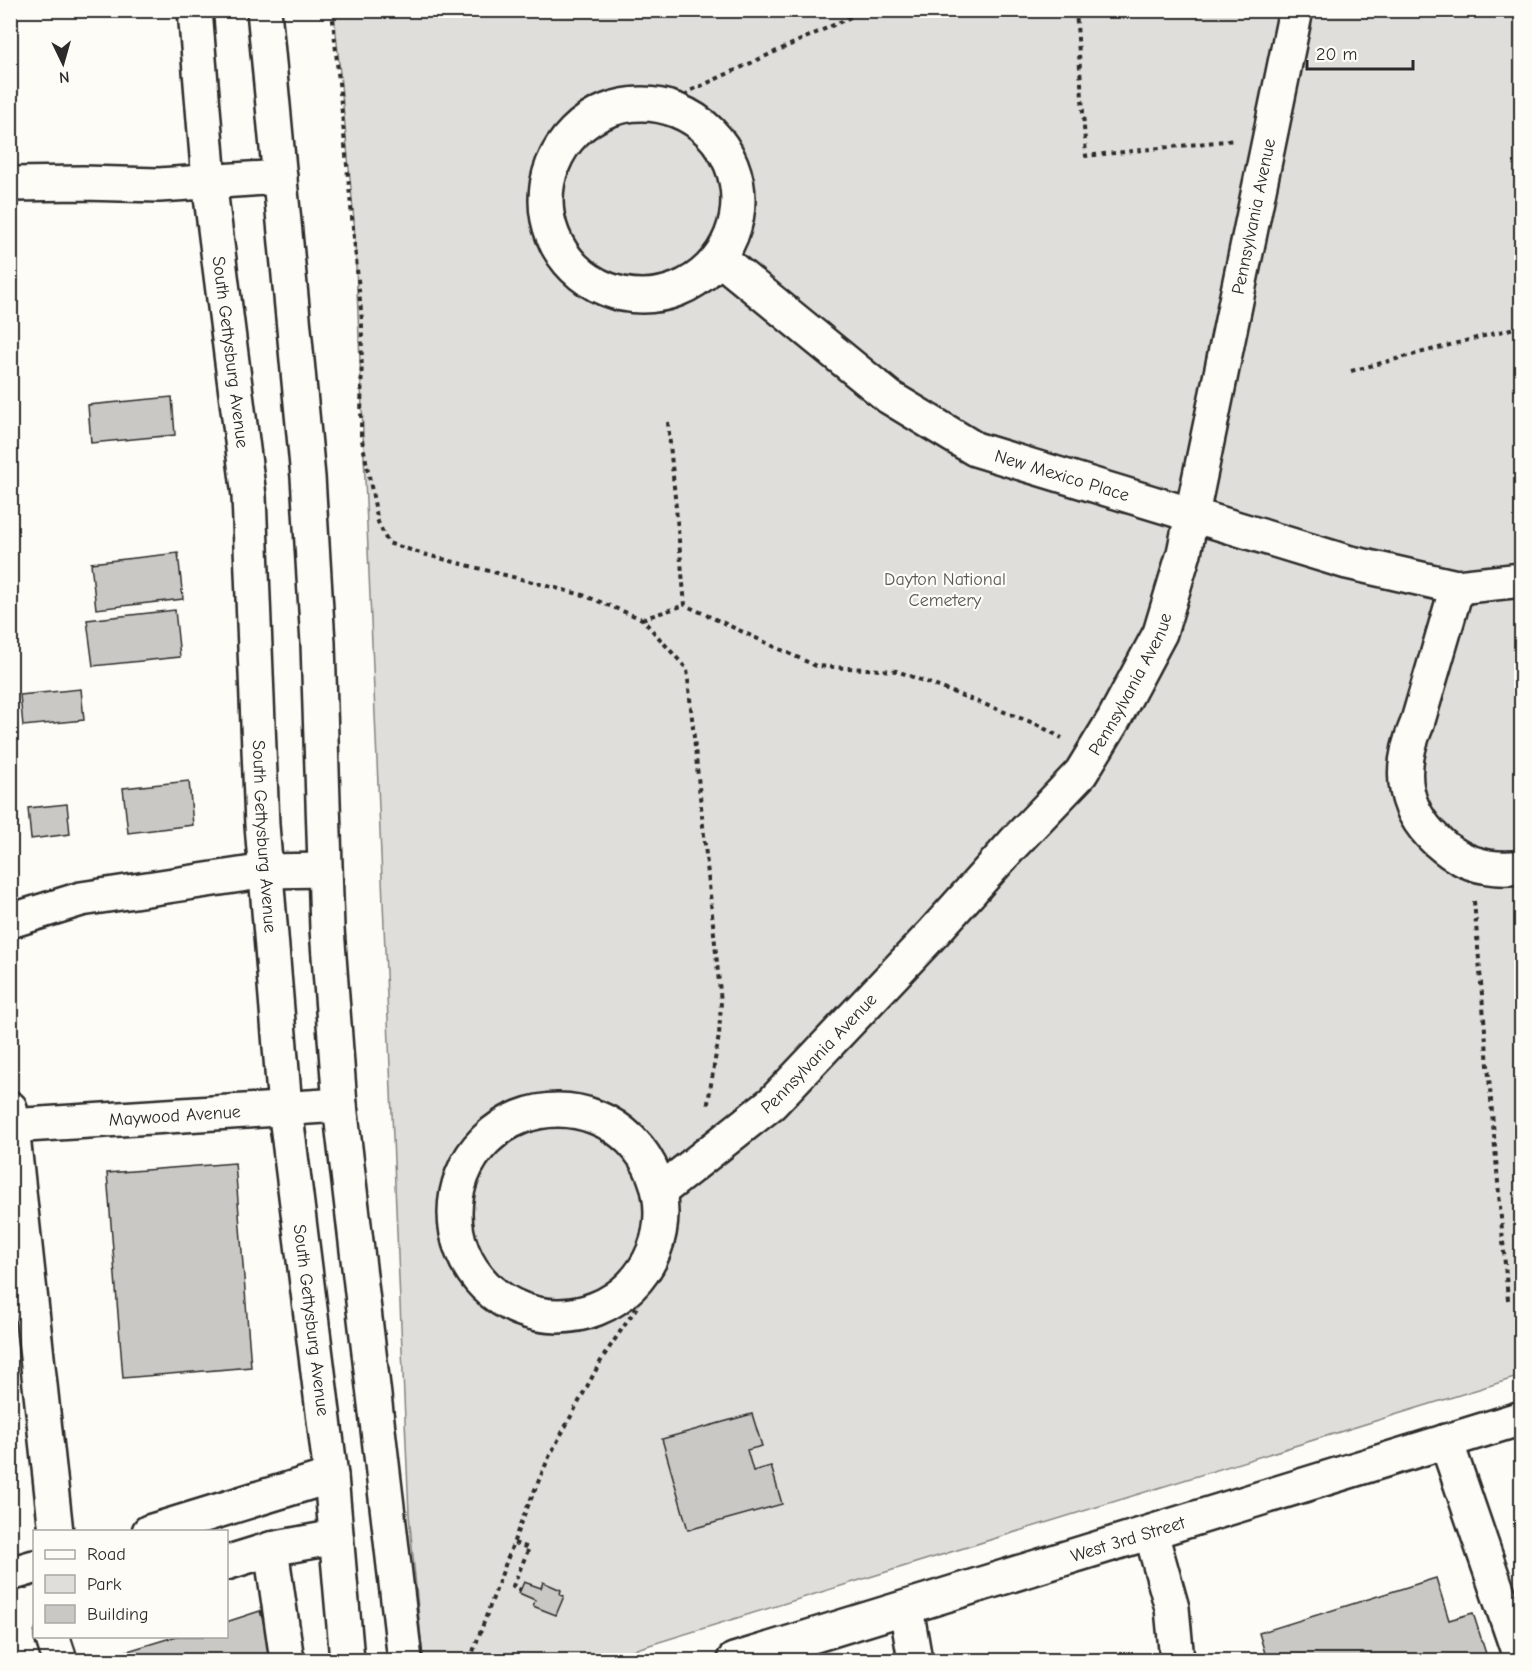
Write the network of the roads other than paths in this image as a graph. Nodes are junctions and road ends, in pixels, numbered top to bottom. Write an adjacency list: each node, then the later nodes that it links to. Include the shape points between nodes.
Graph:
1 (195, 10): 5 (street, South Gettysburg Avenue)
2 (264, 10): 4 (street)
3 (1296, 10): 8 (street, Pennsylvania Avenue)
4 (280, 177): 5 (street); 12 (street, via 308,477)
5 (209, 182): 6 (street); 13 (street, South Gettysburg Avenue, via 249,496)
6 (10, 184)
7 (719, 258): 7 (street, via 688,284 639,297 609,291 582,277 561,254 549,226 545,196 551,166 568,138 593,117 624,106 657,105 688,116 713,136 731,164 738,196 734,229); 8 (street, New Mexico Place, via 889,397 975,449)
8 (1193, 514): 10 (street, New Mexico Place, via 1347,562); 18 (street, Pennsylvania Avenue, via 1160,633 1081,773 772,1102)
9 (1521, 580): 10 (street, New Mexico Place)
10 (1457, 587): 11 (street, via 1410,740 1406,787 1418,820 1428,834 1455,856 1489,868)
11 (1521, 867)
12 (325, 870): 13 (street); 15 (street)
13 (266, 871): 14 (street, via 81,899); 16 (street, South Gettysburg Avenue)
14 (10, 921)
15 (340, 1104): 16 (street, Maywood Avenue); 35 (street)
16 (285, 1108): 17 (street, Maywood Avenue); 21 (street, South Gettysburg Avenue)
17 (11, 1120): 22 (street)
18 (659, 1192): 18 (street, via 647,1160 625,1133 595,1116 561,1109 526,1114 495,1130 472,1155 457,1186 454,1221 462,1254 482,1283 509,1304 542,1315 577,1314 609,1302 636,1280 653,1254 661,1224)
19 (1521, 1418): 20 (street, West 3rd Street)
20 (1446, 1441): 24 (street, West 3rd Street); 39 (street)
21 (330, 1476): 23 (street); 25 (street, South Gettysburg Avenue)
22 (56, 1530)
23 (155, 1530)
24 (1151, 1533): 30 (street, West 3rd Street); 38 (street, via 1172,1608)
25 (336, 1537): 26 (street); 34 (street, South Gettysburg Avenue)
26 (272, 1549): 27 (street); 33 (street)
27 (228, 1562)
28 (33, 1567): 29 (street)
29 (10, 1574)
30 (906, 1608): 36 (street, West 3rd Street); 37 (street)
31 (53, 1638): 32 (street)
32 (60, 1660)
33 (287, 1660)
34 (347, 1660)
35 (405, 1660)
36 (734, 1660)
37 (915, 1660)
38 (1177, 1660)
39 (1521, 1660)

